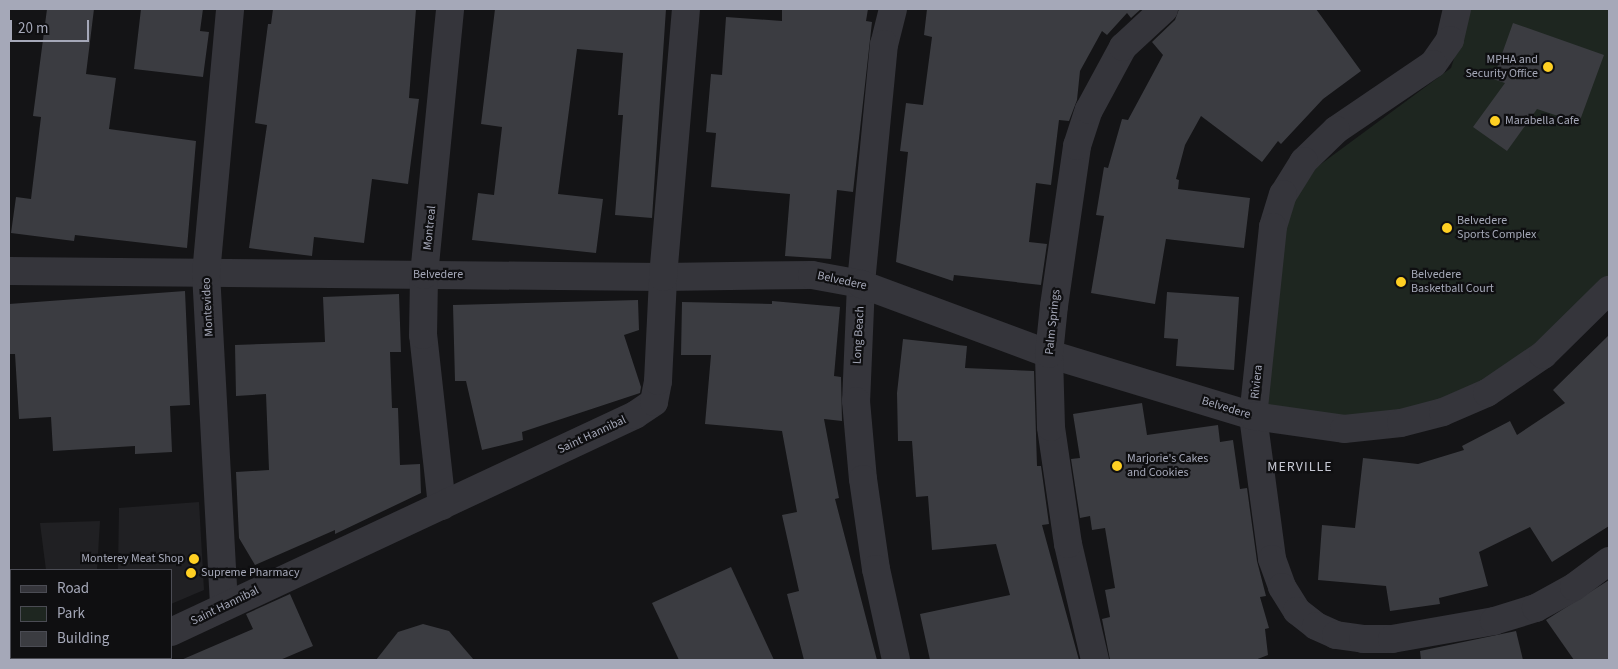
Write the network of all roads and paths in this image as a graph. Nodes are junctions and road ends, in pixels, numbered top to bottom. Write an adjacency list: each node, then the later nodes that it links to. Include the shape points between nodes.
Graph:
1 (230, 9): 8 (street, Montevideo)
2 (450, 9): 9 (street, Montreal)
3 (686, 9): 10 (street, Saint Hannibal)
4 (893, 9): 11 (street, Long Beach, via 884,44)
5 (1164, 9): 13 (street, Palm Springs, via 1123,47 1089,110 1078,146 1062,235)
6 (1458, 9): 14 (street, Riviera, via 1450,40 1433,64 1336,130 1304,161 1283,194 1273,227)
7 (9, 271): 8 (street, Belvedere)
8 (206, 274): 9 (street, Belvedere); 17 (street, Montevideo)
9 (424, 274): 10 (street, Belvedere); 15 (street, Montreal, via 424,351)
10 (663, 277): 11 (street, Belvedere, via 812,274); 15 (street, Saint Hannibal, via 654,402 635,415)
11 (861, 284): 13 (street, Belvedere); 21 (street, Long Beach, via 856,392 858,443 876,569)
12 (1609, 290): 14 (street, Belvedere, via 1543,355 1487,393 1443,412 1401,423 1344,429)
13 (1049, 354): 14 (street, Belvedere); 22 (street, Palm Springs, via 1051,428 1066,534)
14 (1253, 416): 16 (street, Riviera, via 1272,560 1282,587 1296,610 1316,626 1336,634 1392,639 1494,621 1536,608 1574,587)
15 (442, 506): 17 (street, Saint Hannibal)
16 (1609, 561)
17 (224, 606): 18 (street, Saint Hannibal)
18 (172, 632)
19 (9, 652): 20 (street)
20 (9, 660)
21 (896, 660)
22 (1095, 660)

